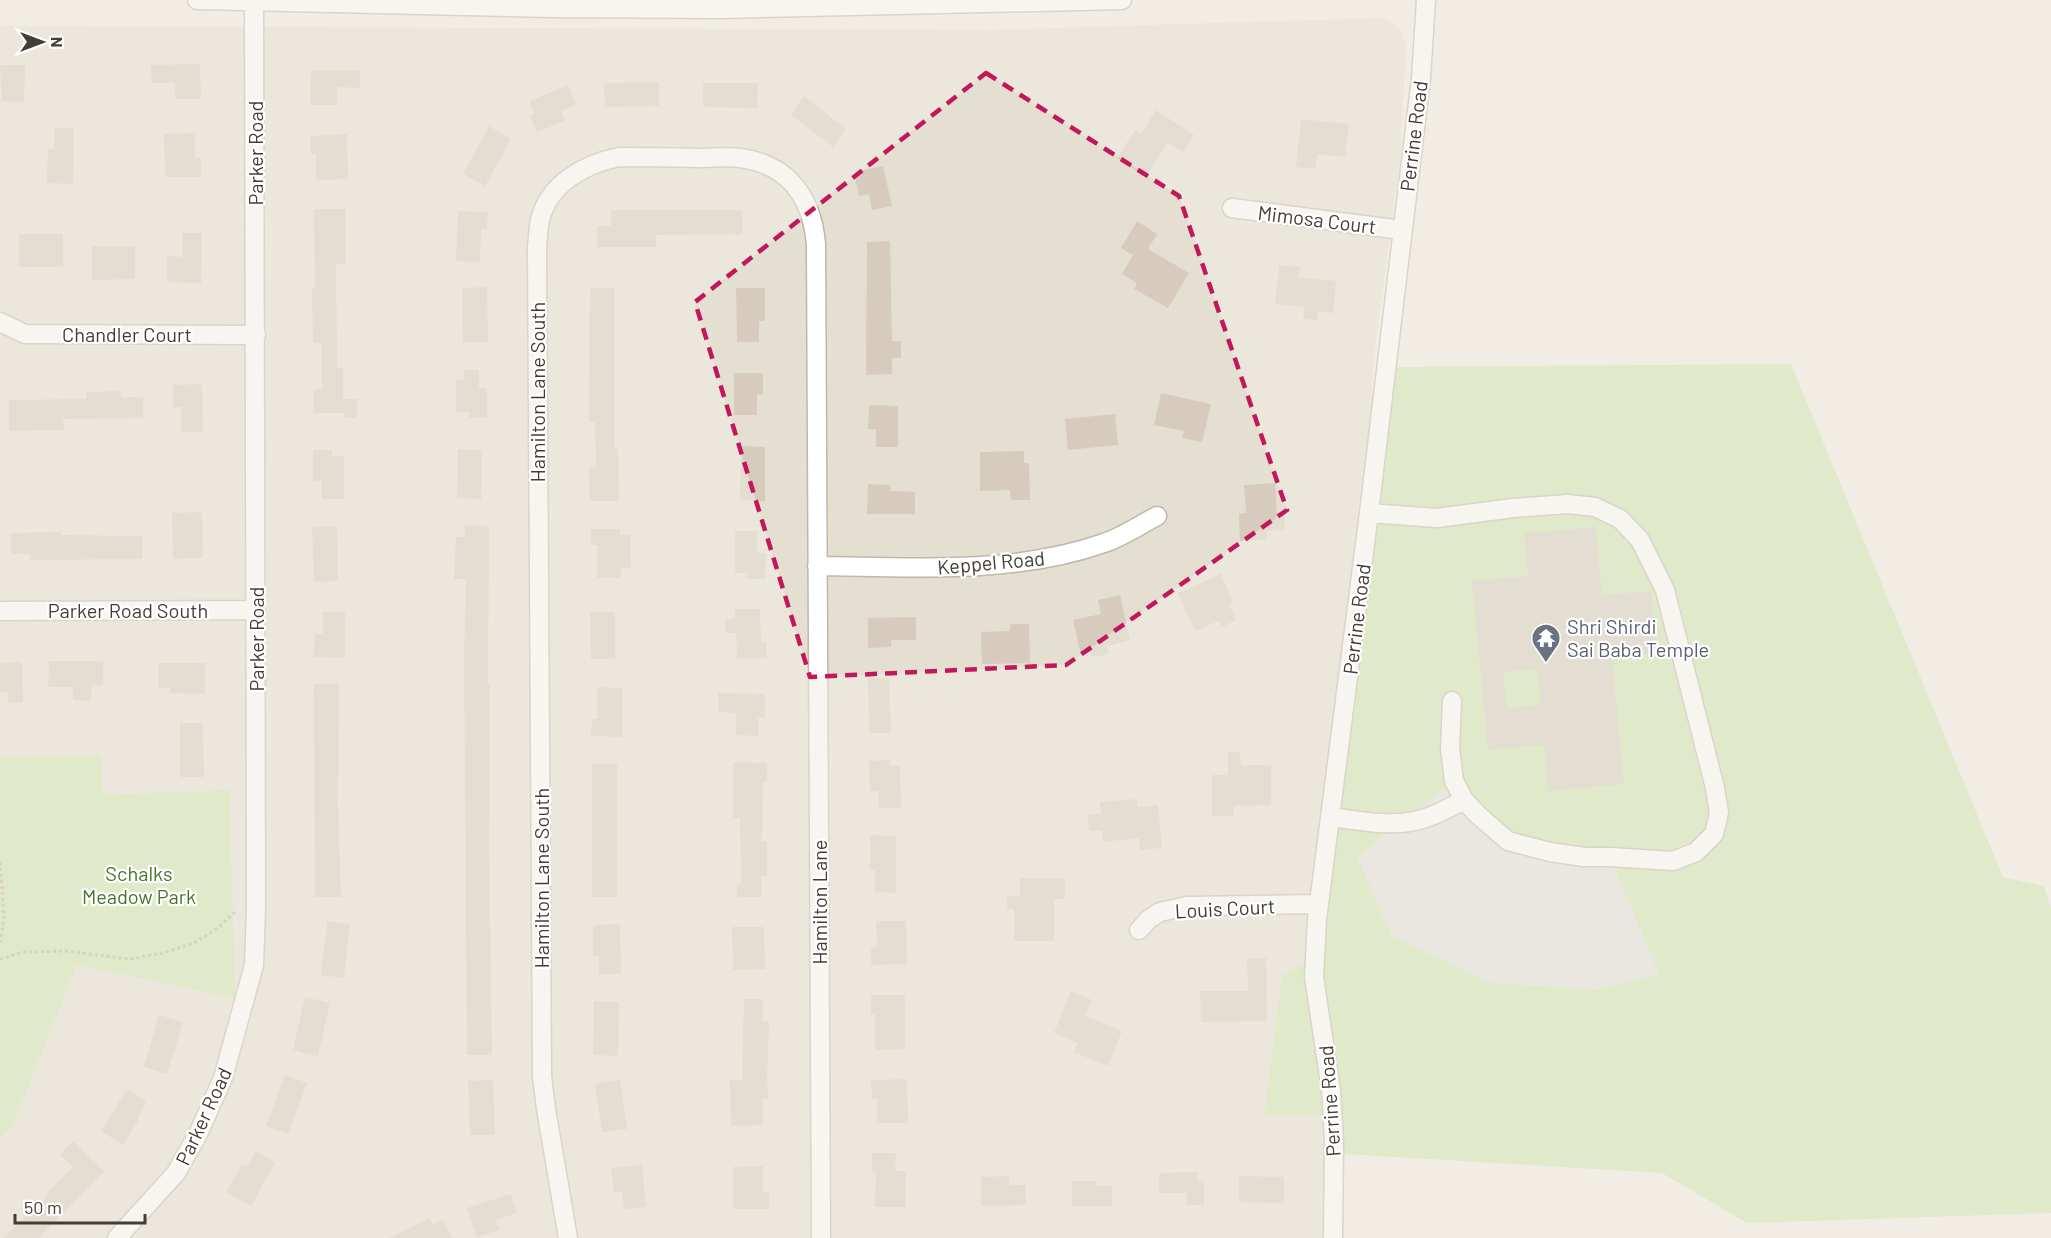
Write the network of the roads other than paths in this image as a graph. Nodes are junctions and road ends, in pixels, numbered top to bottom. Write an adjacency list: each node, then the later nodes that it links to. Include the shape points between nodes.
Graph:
1 (197, 0): 4 (street)
2 (1122, 0): 4 (street, via 722,9)
3 (1426, 0): 6 (street, Perrine Road, via 1421,78)
4 (254, 2): 8 (street, Parker Road)
5 (1232, 208): 6 (street, Mimosa Court)
6 (1402, 230): 9 (street, Perrine Road)
7 (0, 322): 8 (street, Chandler Court, via 25,334)
8 (256, 335): 12 (street, Parker Road)
9 (1369, 513): 15 (street, via 1437,518 1568,504 1595,507 1620,519 1640,540 1665,590 1715,788 1719,813 1714,834 1696,852 1673,861 1584,857 1508,841); 16 (street, Perrine Road)
10 (1157, 516): 11 (street, Keppel Road, via 1107,543 1010,563)
11 (817, 566): 20 (street, Hamilton Lane South, via 816,244 810,211 803,197 782,174 740,158 619,157 584,167 550,197 540,219 537,248 542,1076); 21 (street, Hamilton Lane)
12 (256, 610): 13 (street, Parker Road South); 19 (street, Parker Road, via 254,965 223,1078 198,1134 176,1173)
13 (0, 611)
14 (1452, 701): 15 (street, via 1450,749 1454,781)
15 (1464, 800): 16 (street, via 1409,822 1382,824)
16 (1330, 817): 17 (street, Perrine Road)
17 (1319, 904): 18 (street, Louis Court, via 1187,906 1160,912); 22 (street, Perrine Road, via 1314,977 1331,1090)
18 (1139, 930)
19 (117, 1238)
20 (568, 1238)
21 (821, 1238)
22 (1333, 1238)

